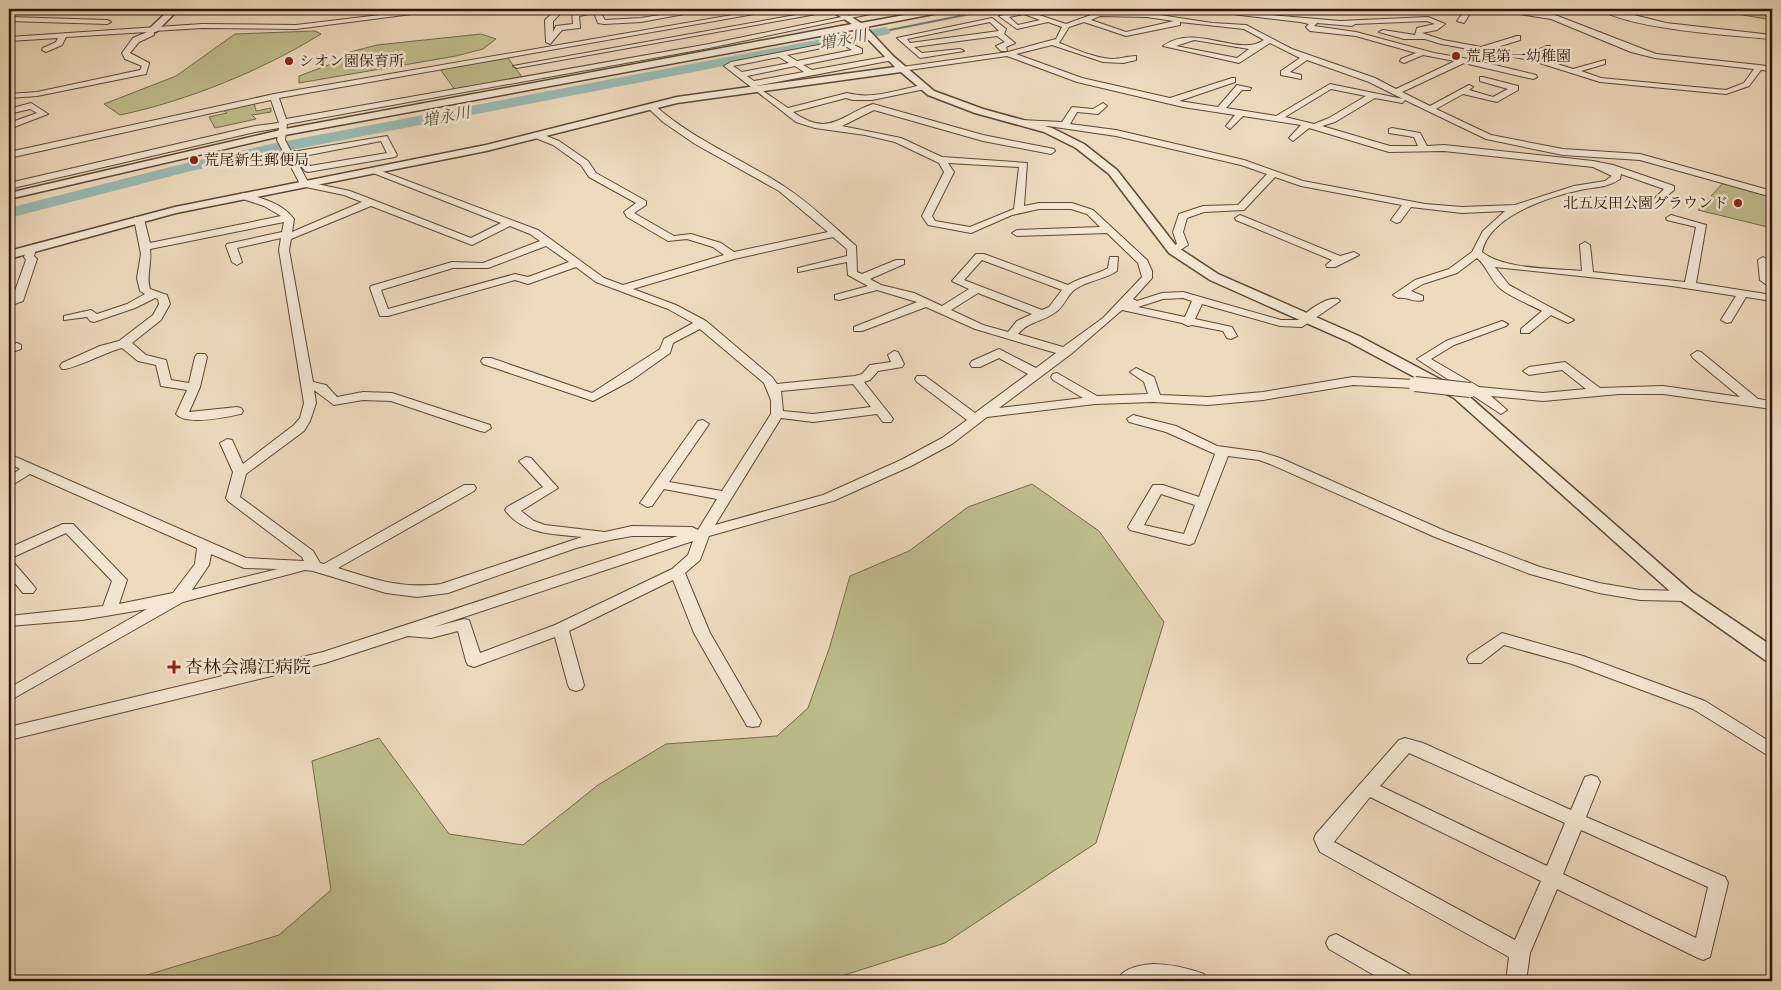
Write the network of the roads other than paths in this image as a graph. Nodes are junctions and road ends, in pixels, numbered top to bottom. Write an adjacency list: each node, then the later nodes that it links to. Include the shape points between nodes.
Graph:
1 (118, 9): 2 (street)
2 (123, 9): 16 (street); 33 (street)
3 (250, 9): 17 (street)
4 (446, 9): 39 (street, via 296,27)
5 (562, 9): 50 (street, via 549,20)
6 (707, 9): 18 (street, via 641,20 604,22)
7 (778, 9): 21 (street)
8 (836, 9): 24 (street); 30 (street)
9 (890, 9): 24 (street)
10 (949, 9): 42 (street)
11 (1082, 9): 22 (street)
12 (1226, 9): 23 (street)
13 (1460, 9): 32 (street, via 1467,12)
14 (1492, 9): 92 (street, via 1552,18 1655,56)
15 (1605, 9): 51 (street)
16 (174, 10): 17 (street); 39 (street)
17 (234, 10): 39 (street)
18 (596, 10): 37 (street, via 575,14 577,26)
19 (1382, 11): 29 (street)
20 (27, 12): 27 (street)
21 (761, 12): 30 (street); 35 (street)
22 (1103, 12): 26 (street); 31 (street)
23 (1236, 14): 25 (street); 38 (street, via 1242,16)
24 (847, 18): 41 (street); 42 (street)
25 (1298, 18): 34 (street); 75 (street, via 1313,23 1310,27 1313,29 1356,34)
26 (1082, 19): 36 (street); 45 (street)
27 (10, 20): 33 (street)
28 (1048, 20): 28 (street, via 1024,12 1003,16 1017,27); 36 (street)
29 (1398, 20): 34 (street); 49 (street, via 1428,19 1440,24 1417,32)
30 (774, 21): 41 (street); 46 (street)
31 (1183, 21): 38 (street); 45 (street)
32 (1462, 21)
33 (107, 22): 44 (street)
34 (1343, 22): 49 (street, via 1394,35)
35 (683, 26): 46 (street); 55 (street)
36 (1066, 26): 58 (street, via 1060,40)
37 (573, 27): 48 (street); 50 (street, via 559,28 555,36)
38 (1246, 27): 56 (street)
39 (160, 29): 44 (street); 110 (street, via 143,36 126,53 146,66 143,72 37,94)
40 (1044, 30): 43 (street)
41 (789, 31): 61 (street)
42 (865, 32): 57 (street); 80 (street); 91 (street)
43 (1000, 33): 60 (street); 60 (street, via 1003,31 992,20 901,38); 62 (street, via 1011,43)
44 (96, 34): 47 (street)
45 (1130, 34): 52 (street)
46 (695, 35): 61 (street); 69 (street)
47 (63, 36): 54 (street); 68 (street, via 59,43)
48 (577, 36)
49 (1424, 36): 72 (street)
50 (549, 37): 65 (street)
51 (1772, 37)
52 (1118, 38)
53 (1517, 38): 72 (street)
54 (12, 39): 59 (street)
55 (601, 40): 65 (street); 69 (street)
56 (1268, 41): 66 (street); 79 (street)
57 (844, 42): 73 (street); 76 (street)
58 (1053, 43): 77 (street); 81 (street, via 1089,57 1120,63)
59 (9, 44)
60 (909, 45): 74 (street, via 920,56)
61 (710, 46): 84 (street)
62 (1000, 46): 64 (street); 77 (street)
63 (1167, 46): 66 (street, via 1194,38); 66 (street, via 1238,61); 71 (street)
64 (990, 47)
65 (550, 48): 78 (street)
66 (1258, 48)
67 (1548, 48): 82 (street)
68 (46, 50)
69 (613, 50): 84 (street); 90 (street)
70 (970, 50): 74 (street)
71 (1157, 50)
72 (1482, 50): 82 (street)
73 (859, 51): 85 (street); 89 (street)
74 (951, 52): 86 (street)
75 (1423, 52): 83 (street); 87 (street)
76 (780, 54): 89 (street); 98 (street, via 728,66)
77 (1009, 54): 86 (street); 105 (street, via 1080,80)
78 (506, 56): 90 (street); 111 (street)
79 (1306, 57): 99 (street, via 1284,73); 108 (street)
80 (890, 58): 85 (street); 93 (street)
81 (1133, 58)
82 (1526, 58): 96 (street)
83 (1463, 60): 94 (street); 108 (street)
84 (625, 61): 91 (street); 101 (street)
85 (871, 61): 97 (street)
86 (962, 61): 93 (street)
87 (1404, 61)
88 (1602, 62): 96 (street)
89 (795, 64): 97 (street); 98 (street)
90 (517, 66): 101 (street)
91 (642, 66): 128 (street)
92 (1759, 68): 95 (street); 96 (street, via 1750,84 1726,92 1624,83)
93 (902, 69): 104 (street); 106 (street)
94 (1501, 69): 100 (street); 102 (street)
95 (1772, 69)
96 (1572, 72)
97 (810, 74): 98 (street, via 758,84)
98 (740, 75)
99 (1298, 77)
100 (1533, 77)
101 (527, 78): 128 (street)
102 (1484, 79): 107 (street); 107 (street, via 1515,88 1494,100)
103 (1125, 81): 105 (street)
104 (922, 87): 119 (street, via 865,99 852,99 846,95); 122 (street, via 948,100)
105 (1111, 87): 112 (street)
106 (755, 88): 114 (street); 119 (street)
107 (1462, 91): 116 (street)
108 (1396, 92): 113 (street)
109 (1374, 95): 113 (street); 121 (street, via 1330,86); 123 (street, via 1332,120)
110 (9, 96)
111 (274, 96): 128 (street); 136 (street)
112 (1169, 101): 117 (street); 117 (street, via 1238,85)
113 (1416, 102): 116 (street)
114 (650, 106): 130 (street); 158 (street, via 682,134 792,196)
115 (1103, 106): 125 (street, via 1095,112 1075,109)
116 (1430, 109): 143 (street, via 1476,132 1527,146 1640,157)
117 (1220, 110): 120 (street)
118 (9, 111): 124 (street, via 31,106 44,114)
119 (786, 111): 127 (street, via 805,122)
120 (1241, 113): 121 (street); 126 (street)
121 (1278, 118): 123 (street)
122 (1024, 122): 125 (street); 166 (street, via 1074,143 1113,172)
123 (1311, 125): 131 (street); 132 (street, via 1389,149)
124 (9, 126)
125 (1064, 126): 140 (street, via 1152,141)
126 (1230, 126)
127 (831, 128): 133 (street, via 873,107 938,127 1015,146); 137 (street, via 898,140)
128 (283, 130): 134 (street); 142 (street, via 210,139); 144 (street)
129 (1392, 130): 132 (street, via 1417,135)
130 (536, 135): 139 (street); 170 (street, via 556,142 585,163 592,175 643,203 629,212 630,215 672,239 687,236 717,245)
131 (1293, 138)
132 (1424, 149): 138 (street, via 1444,148)
133 (1051, 151)
134 (287, 152): 135 (street); 141 (street)
135 (298, 154): 135 (street, via 384,138 392,154 308,169)
136 (9, 155)
137 (940, 160): 150 (street, via 1024,165); 150 (street, via 949,172 927,216 932,223 971,230)
138 (1597, 165): 147 (street, via 1671,188); 149 (street, via 1611,170 1617,177 1608,183 1577,188)
139 (373, 171): 141 (street); 156 (street)
140 (1273, 173): 148 (street, via 1301,183); 151 (street)
141 (304, 184): 145 (street); 146 (street)
142 (9, 186)
143 (1772, 194)
144 (9, 196)
145 (243, 196): 152 (street, via 270,205); 154 (street)
146 (371, 202): 156 (street, via 472,242); 161 (street, via 300,234)
147 (1656, 202)
148 (1408, 204): 149 (street, via 1462,210); 155 (street)
149 (1516, 208): 167 (street, via 1491,228 1477,247)
150 (1019, 210): 157 (street, via 1072,206 1090,212)
151 (1241, 213): 160 (street, via 1239,225); 166 (street, via 1203,209 1182,216 1178,232 1183,245); 169 (street, via 1335,262)
152 (288, 218): 161 (street); 164 (street)
153 (1671, 218): 183 (street, via 1701,225)
154 (139, 219): 164 (street); 165 (street)
155 (1396, 220)
156 (510, 222): 162 (street)
157 (1110, 230): 159 (street); 198 (street, via 1143,262 1147,272 1142,285)
158 (836, 233): 170 (street); 171 (street, via 852,248)
159 (1017, 233)
160 (1247, 233)
161 (287, 235): 175 (street, via 231,246); 227 (street, via 284,250)
162 (549, 241): 177 (street); 178 (street)
163 (1585, 244): 180 (street)
164 (145, 247): 190 (street, via 142,284)
165 (31, 249): 168 (street); 196 (street, via 29,257 32,259 17,301)
166 (1174, 250): 203 (street, via 1214,277)
167 (1477, 253): 173 (street); 192 (street, via 1453,271 1419,282 1400,293)
168 (9, 255)
169 (1354, 255)
170 (732, 256): 186 (street)
171 (852, 258): 179 (street); 182 (street, via 852,273)
172 (1114, 259): 188 (street, via 1113,269 1084,279)
173 (1486, 260): 180 (street, via 1510,267); 200 (street, via 1505,287)
174 (1763, 260): 184 (street, via 1765,280)
175 (237, 262)
176 (900, 262): 182 (street)
177 (577, 263): 181 (street, via 528,281); 186 (street, via 600,280)
178 (484, 266): 181 (street); 181 (street, via 452,265 375,288 384,314)
179 (802, 270)
180 (1588, 275): 183 (street)
181 (515, 278)
182 (860, 279): 185 (street)
183 (1690, 286): 189 (street)
184 (1772, 286)
185 (876, 287): 191 (street); 197 (street, via 910,295)
186 (621, 289): 206 (street, via 672,307)
187 (977, 289): 188 (street, via 957,281 980,256); 199 (street); 201 (street)
188 (1069, 290): 201 (street, via 1053,309)
189 (1744, 294): 193 (street); 205 (street)
190 (152, 295): 202 (street, via 94,319 91,313); 213 (street, via 163,297 164,307 160,314)
191 (839, 296)
192 (1419, 298)
193 (1772, 298)
194 (1198, 300): 198 (street, via 1184,295 1162,296 1138,304); 203 (street, via 1280,322 1302,324); 207 (street)
195 (1334, 301): 203 (street)
196 (9, 303)
197 (926, 304): 199 (street); 209 (street)
198 (1123, 304): 207 (street); 214 (street)
199 (942, 311): 211 (street, via 994,332)
200 (1549, 311): 204 (street); 210 (street)
201 (1043, 314): 211 (street, via 1021,323)
202 (68, 318)
203 (1306, 318): 263 (street, via 1386,354 1459,395)
204 (1568, 320)
205 (1727, 320)
206 (702, 323): 218 (street, via 668,341 666,351 593,397); 229 (street)
207 (1188, 323): 212 (street, via 1228,329)
208 (1502, 324): 230 (street, via 1450,343 1423,359)
209 (858, 329)
210 (1525, 331)
211 (1011, 335): 214 (street)
212 (1231, 336)
213 (123, 344): 220 (street, via 104,348); 228 (street, via 130,346 142,358 162,363 165,383)
214 (1067, 352): 223 (street)
215 (894, 355): 226 (street, via 898,364 874,368 866,377)
216 (1697, 355): 234 (street)
217 (201, 357): 228 (street)
218 (487, 361)
219 (976, 364): 223 (street, via 999,353)
220 (66, 366)
221 (1530, 371): 231 (street, via 1565,366)
222 (1136, 372): 232 (street, via 1150,380)
223 (1038, 374): 239 (street)
224 (1057, 377): 233 (street)
225 (921, 379): 239 (street)
226 (856, 380): 229 (street); 238 (street, via 884,415 813,418)
227 (307, 385): 242 (street, via 322,388 334,402 363,396 392,396); 248 (street, via 310,403 299,428)
228 (194, 387): 237 (street, via 182,414 190,417)
229 (774, 388): 238 (street)
230 (1473, 391): 231 (street, via 1542,396); 232 (street, bridge, via 1353,380 1263,396 1208,401); 236 (street)
231 (1597, 392): 234 (street, via 1663,390)
232 (1156, 398): 233 (street)
233 (1096, 400): 239 (street)
234 (1754, 402): 235 (street)
235 (1772, 405)
236 (1501, 410)
237 (237, 411)
238 (778, 414): 252 (street)
239 (980, 417): 255 (street, via 939,446 844,491 795,509)
240 (1133, 419): 244 (street, via 1171,429 1214,450)
241 (702, 424): 250 (street)
242 (485, 428)
243 (227, 443): 248 (street)
244 (1223, 451): 254 (street); 263 (street, via 1276,460 1440,534 1535,571 1640,595)
245 (9, 458): 247 (street)
246 (526, 461): 256 (street, via 551,488 512,510 528,524)
247 (29, 469): 249 (street); 257 (street)
248 (240, 472): 260 (street, via 233,498 308,554)
249 (9, 483)
250 (660, 484): 252 (street); 253 (street)
251 (469, 488): 260 (street)
252 (726, 496): 255 (street)
253 (647, 503)
254 (1203, 503): 254 (street, via 1189,540 1135,527 1158,488)
255 (703, 533): 256 (street, via 652,531); 261 (street, via 695,557); 268 (street)
256 (610, 535): 260 (street, via 572,544 444,590 417,592 386,588)
257 (205, 546): 260 (street, via 244,563); 264 (street, via 202,565)
258 (9, 554): 265 (street, via 68,527 120,580)
259 (9, 566): 262 (street)
260 (320, 567): 264 (street)
261 (677, 572): 267 (street); 273 (street, via 702,633)
262 (28, 589)
263 (1686, 596): 269 (street)
264 (178, 598): 265 (street); 272 (street)
265 (110, 609): 266 (street)
266 (9, 621)
267 (561, 629): 268 (street, via 474,661 464,624 431,633); 271 (street)
268 (409, 630): 274 (street, via 326,658)
269 (1772, 655)
270 (1475, 659): 275 (street, via 1502,639 1577,660 1699,705)
271 (576, 684)
272 (9, 695)
273 (753, 721)
274 (9, 734)
275 (1772, 751)
276 (1591, 782): 278 (street)
277 (1368, 788): 278 (street, via 1405,746 1418,748); 279 (street); 281 (street, via 1323,839 1327,848)
278 (1576, 820): 279 (street); 279 (street, via 1718,883 1703,951)
279 (1552, 878): 281 (street)
280 (1336, 943): 284 (street)
281 (1520, 953): 285 (street)
282 (1127, 981): 283 (street, via 1162,973)
283 (1197, 981)
284 (1402, 981)
285 (1516, 981)

